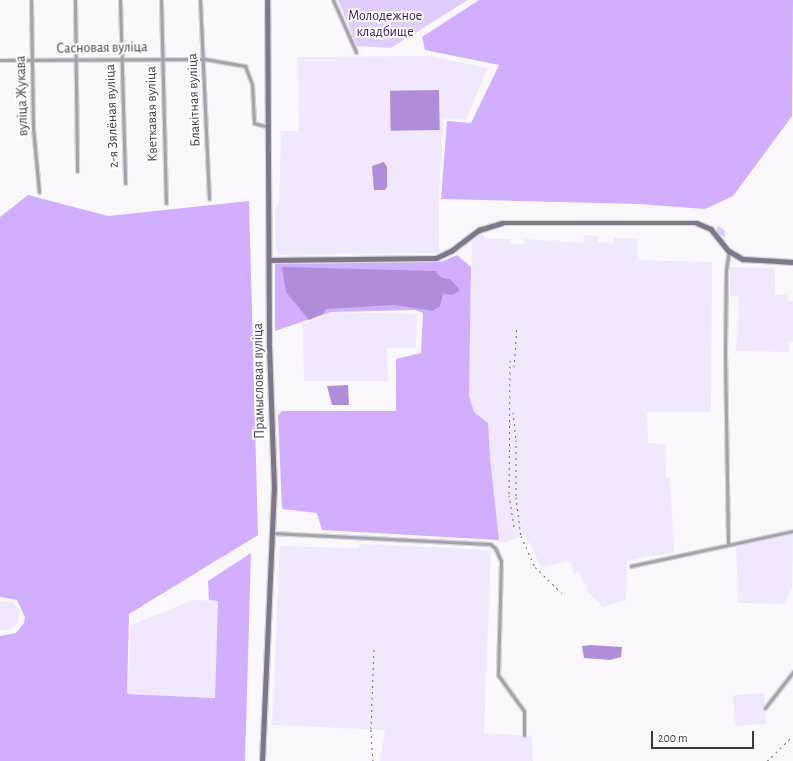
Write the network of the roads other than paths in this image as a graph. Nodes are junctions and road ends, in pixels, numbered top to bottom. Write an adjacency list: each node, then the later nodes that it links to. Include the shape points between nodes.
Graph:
1 (31, 0): 14 (street, вуліца Жукава)
2 (75, 0): 10 (street)
3 (120, 0): 11 (street, 2-я Зялёная вуліца)
4 (161, 0): 9 (street, Кветкавая вуліца)
5 (200, 0): 12 (street, Блакітная вуліца)
6 (267, 0): 15 (main road, Прамысловая вуліца)
7 (334, 0): 8 (street)
8 (356, 52)
9 (162, 58): 11 (street, Сасновая вуліца); 12 (street, Сасновая вуліца); 20 (street, Кветкавая вуліца)
10 (75, 59): 11 (street, Сасновая вуліца); 14 (street, Сасновая вуліца); 16 (street)
11 (121, 59): 17 (street, 2-я Зялёная вуліца)
12 (205, 59): 15 (street, Сасновая вуліца, via 245,66 252,84 254,124); 19 (street, Блакітная вуліца)
13 (0, 60): 14 (street, Сасновая вуліца)
14 (32, 60): 18 (street, вуліца Жукава, via 33,128)
15 (268, 127): 22 (main road, Прамысловая вуліца)
16 (77, 171)
17 (125, 183)
18 (39, 192)
19 (209, 199)
20 (166, 203)
21 (729, 250): 22 (main road, via 711,229 700,223 502,223 483,228 451,251 436,258); 23 (main road, via 743,260); 26 (street, via 726,270 725,344)
22 (268, 260): 25 (main road, Прамысловая вуліца)
23 (793, 262)
24 (793, 531): 26 (street)
25 (272, 533): 30 (street, via 490,544 495,548 501,561 498,675 524,710); 31 (main road, Прамысловая вуліца)
26 (728, 543): 27 (street)
27 (631, 566)
28 (793, 672): 29 (street)
29 (765, 708)
30 (524, 735)
31 (262, 761)

